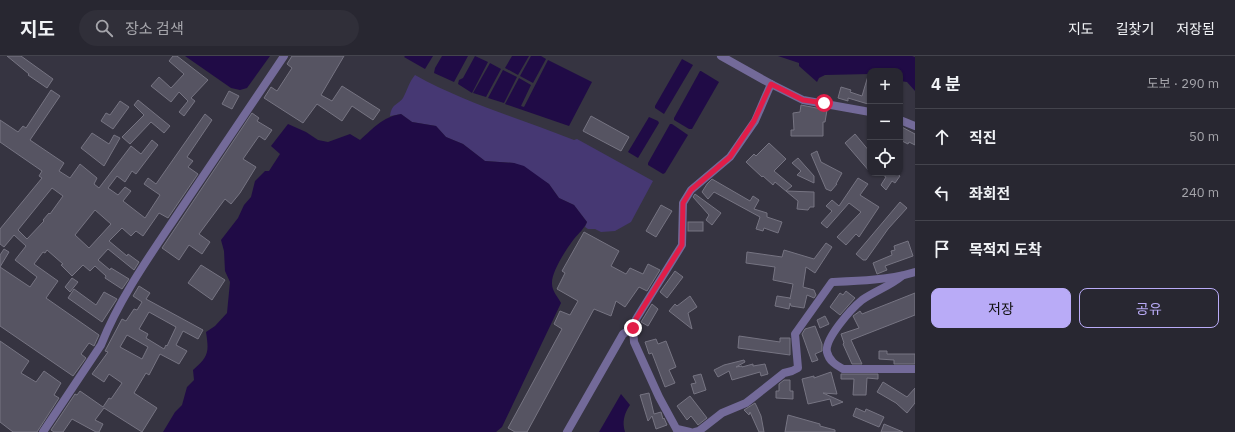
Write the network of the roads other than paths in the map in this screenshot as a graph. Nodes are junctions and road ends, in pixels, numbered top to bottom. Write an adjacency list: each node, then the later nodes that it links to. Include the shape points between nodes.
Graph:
1 (284, 56): 12 (street, via 150,255 107,329 101,345)
2 (721, 56): 3 (street)
3 (771, 84): 4 (street, via 803,100); 9 (street, via 754,121 730,157 691,190 683,203 682,245)
4 (867, 111)
5 (903, 121): 6 (street)
6 (915, 126)
7 (915, 272): 8 (street)
8 (902, 276): 10 (street, via 853,308 835,332 827,352 833,364 843,369); 15 (street, via 832,282 795,334 798,368 784,373 746,403 722,413)
9 (633, 328): 11 (street, via 634,342); 13 (street, via 623,334)
10 (915, 369)
11 (677, 431): 14 (street)
12 (43, 432)
13 (567, 432)
14 (690, 432)
15 (695, 432)

